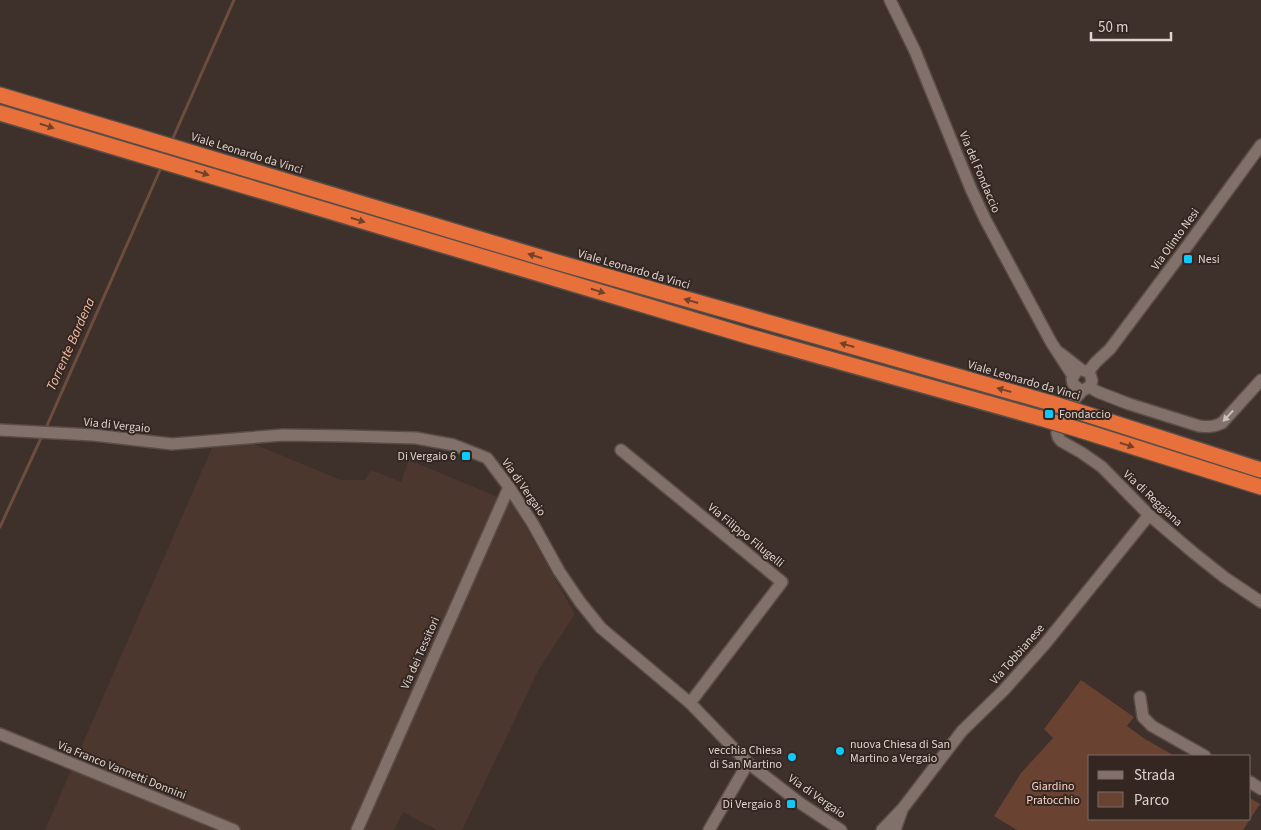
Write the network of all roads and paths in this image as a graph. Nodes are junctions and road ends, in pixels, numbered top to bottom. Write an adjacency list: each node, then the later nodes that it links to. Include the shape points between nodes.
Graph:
1 (893, 1): 5 (street, Via del Fondaccio, via 985,219 1056,350 1065,356)
2 (0, 95): 9 (highway, Viale Leonardo da Vinci, one-way to 2, bridge, via 1051,403 552,261)
3 (0, 112): 11 (highway, one-way to 11, bridge, via 741,334 1040,418)
4 (1261, 145): 5 (street, Via Olinto Nesi, via 1107,356)
5 (1083, 380): 6 (street, Via del Fondaccio, one-way to 5, via 1222,422 1208,427 1129,404 1098,392); 12 (street, Via di Reggiana, via 1058,429 1058,437 1102,467)
6 (1261, 380)
7 (0, 430): 10 (street, Via di Vergaio, via 93,435 172,444 283,435 416,438 454,445 486,458)
8 (621, 450): 15 (street, Via Filippo Filugelli, via 782,582)
9 (1261, 470)
10 (509, 487): 15 (street, Via di Vergaio, via 580,602 602,628); 21 (street, Via dei Tessitori)
11 (1261, 487)
12 (1149, 515): 13 (street, Via di Reggiana, via 1195,554); 19 (street, Via Tobbianese, via 1045,644 962,731)
13 (1261, 602)
14 (1140, 697): 17 (street, via 1143,717 1152,726)
15 (690, 703): 18 (street, Via di Vergaio)
16 (0, 734): 20 (street, Via Franco Vannetti Donnini)
17 (1203, 755)
18 (748, 762): 22 (street); 23 (street, Via di Vergaio)
19 (903, 808): 24 (street, Via Tobbianese); 25 (street, Via Tobbianese)
20 (234, 830)
21 (357, 830)
22 (709, 830)
23 (841, 830)
24 (882, 830)
25 (895, 830)

